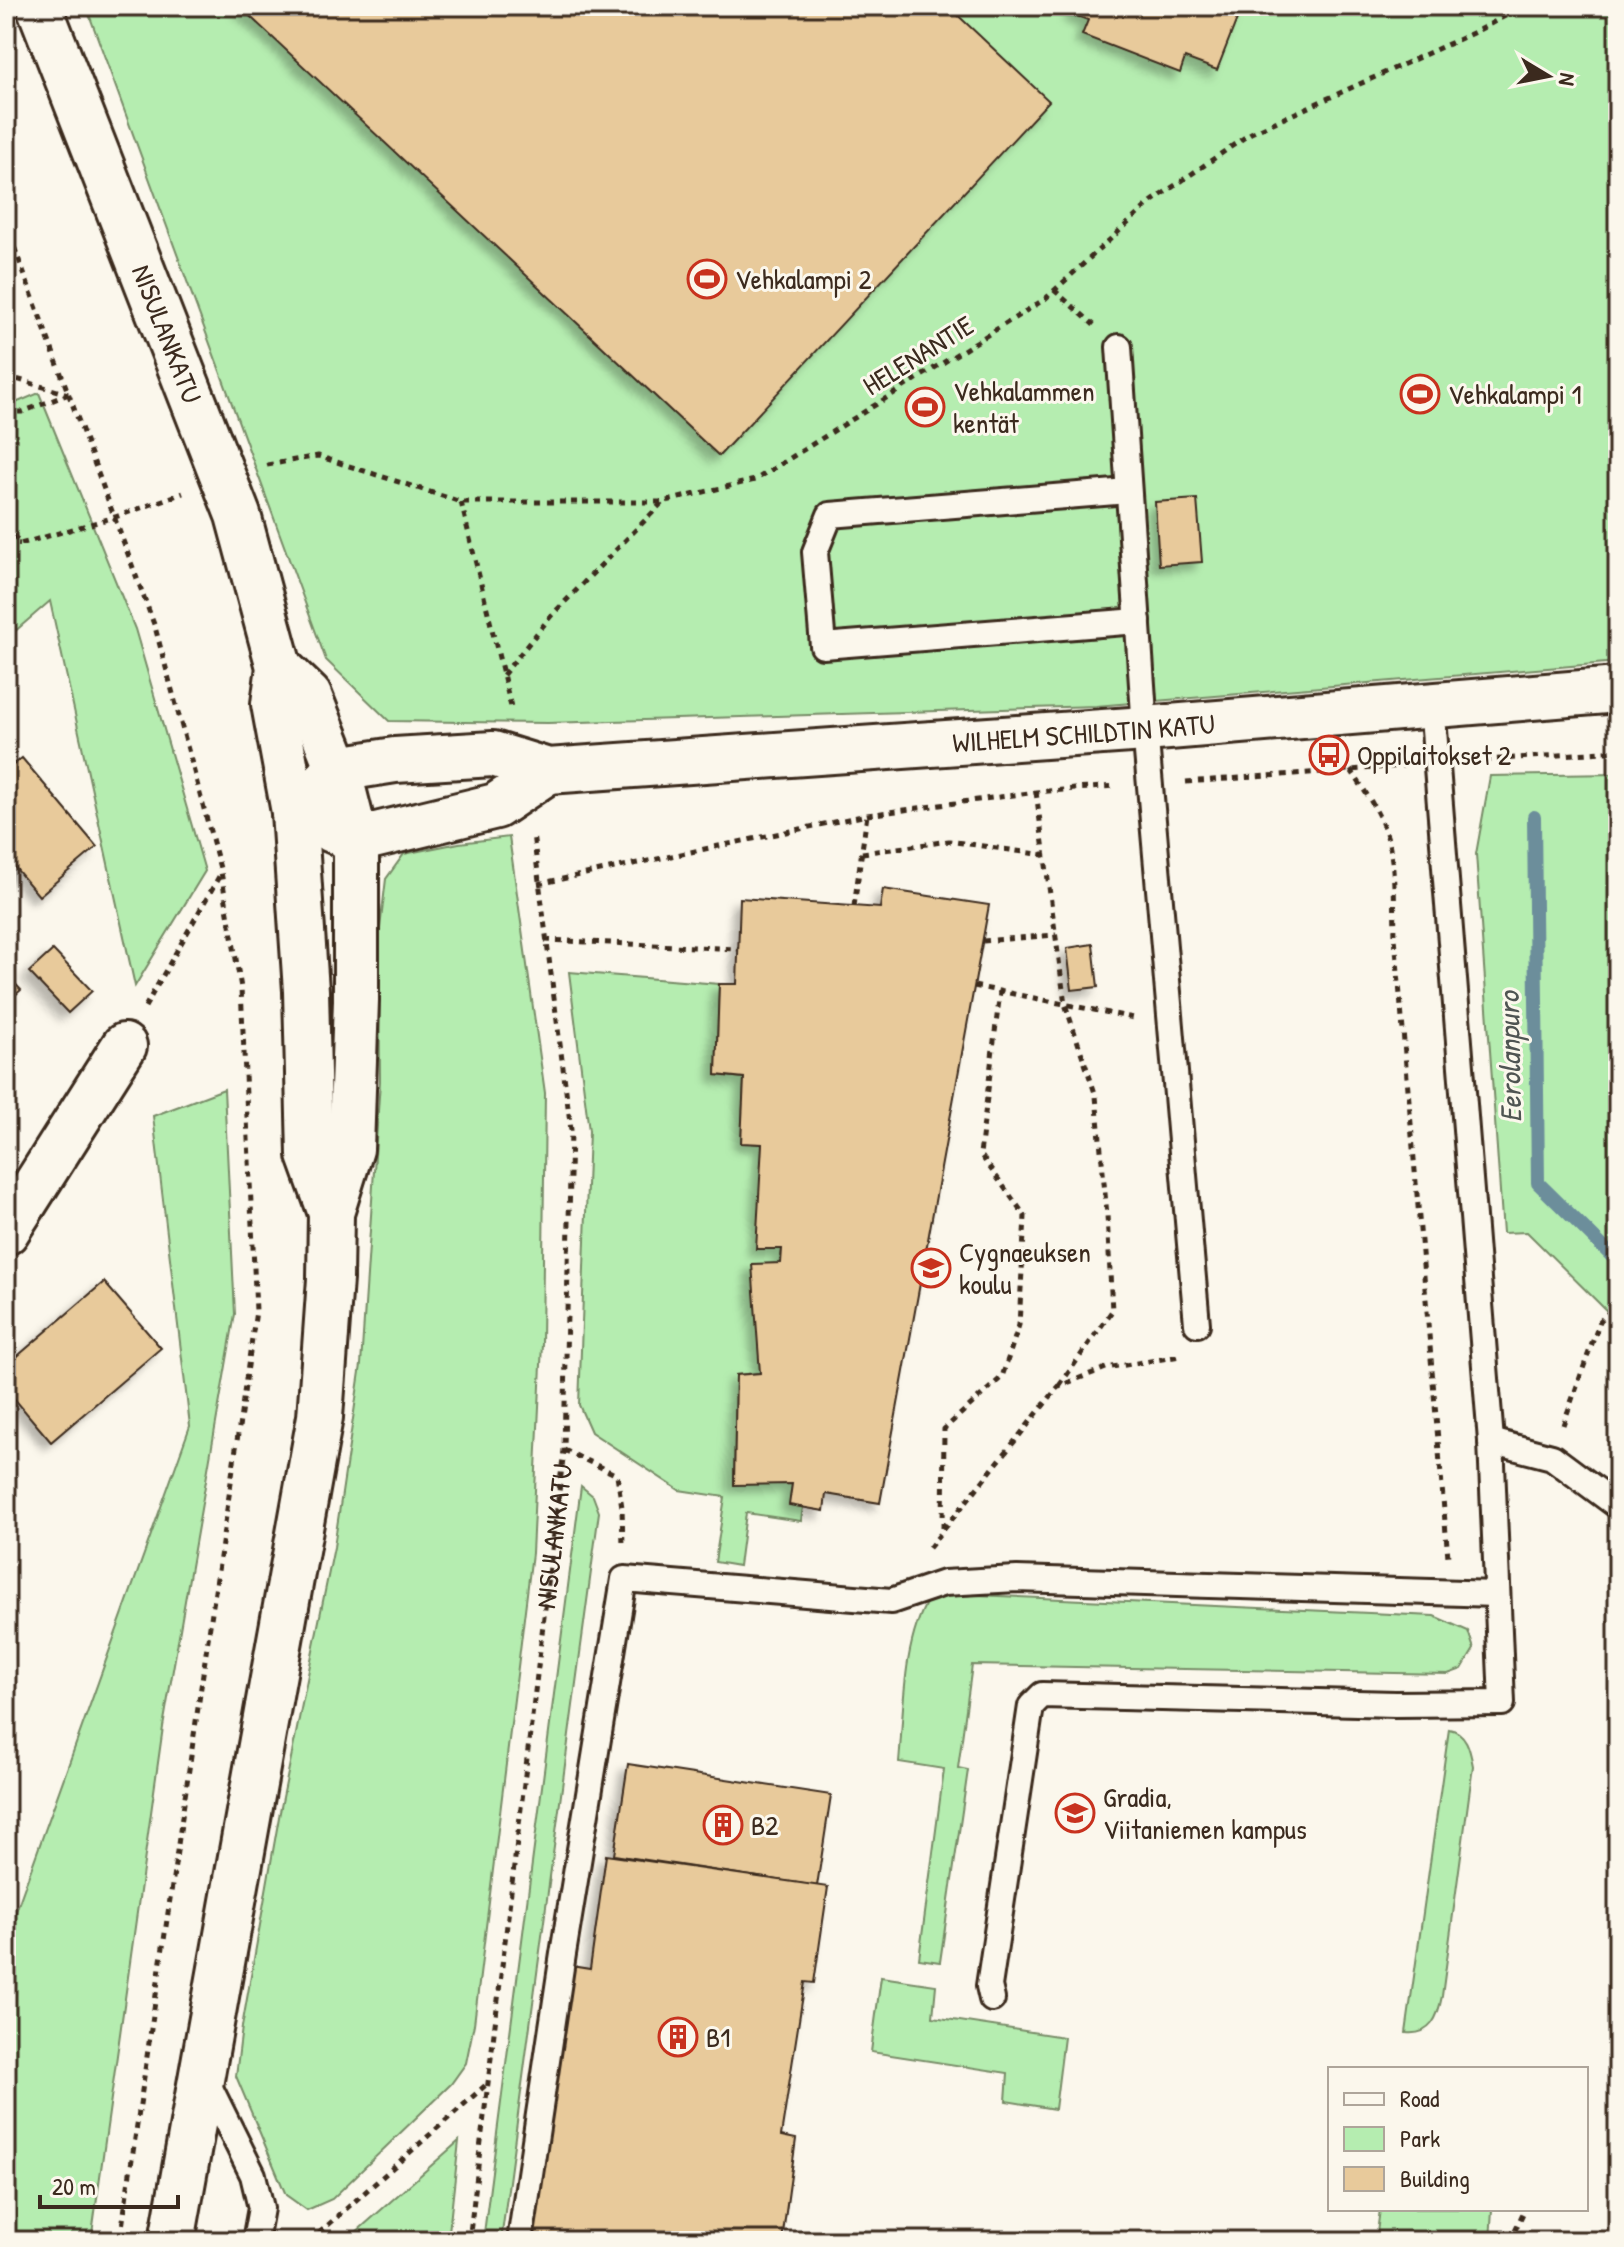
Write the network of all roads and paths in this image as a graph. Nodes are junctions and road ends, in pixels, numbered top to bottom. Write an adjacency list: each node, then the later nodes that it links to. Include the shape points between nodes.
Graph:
1 (39, 6): 21 (main road, NISULANKATU, via 238,515)
2 (1505, 6): 4 (path)
3 (1524, 6): 4 (path, HELENANTIE)
4 (1510, 14): 6 (path, HELENANTIE, via 1251,133 1151,202)
5 (6, 225): 9 (path)
6 (1054, 290): 7 (path); 15 (path, HELENANTIE, via 755,480)
7 (1119, 347): 12 (lane)
8 (6, 376): 9 (path)
9 (69, 394): 10 (path, via 22,412); 16 (path)
10 (6, 412)
11 (266, 466): 14 (path, HELENANTIE, via 318,456)
12 (1128, 491): 20 (lane); 20 (lane, via 830,515 815,552 823,646)
13 (184, 492): 16 (path)
14 (461, 502): 15 (path, HELENANTIE); 22 (path)
15 (662, 502): 22 (path, via 551,616)
16 (115, 517): 19 (path); 40 (path, via 155,627)
17 (6, 526): 19 (path)
18 (6, 543): 19 (path)
19 (20, 544)
20 (1138, 621): 26 (lane)
21 (279, 667): 29 (main road, NISULANKATU, via 309,696); 34 (main road, NISULANKATU, via 274,704)
22 (503, 675): 25 (path)
23 (1618, 690): 24 (main road, WILHELM SCHILDTIN KATU)
24 (1432, 705): 26 (main road, WILHELM SCHILDTIN KATU); 28 (lane)
25 (513, 718)
26 (1145, 729): 31 (main road, WILHELM SCHILDTIN KATU); 32 (lane)
27 (1618, 751): 28 (path)
28 (1437, 763): 30 (path); 57 (lane)
29 (338, 769): 31 (main road, WILHELM SCHILDTIN KATU, via 493,754); 34 (main road); 37 (main road, NISULANKATU)
30 (1351, 770): 32 (path); 63 (path, via 1373,804 1392,864)
31 (548, 771): 37 (main road, WILHELM SCHILDTIN KATU, via 496,806)
32 (1150, 784): 33 (path); 50 (lane)
33 (1036, 792): 35 (path); 39 (path)
34 (294, 812): 37 (main road); 52 (main road, NISULANKATU, via 310,1155)
35 (867, 815): 38 (path); 41 (path)
36 (533, 829): 41 (path, NISULANKATU)
37 (356, 840): 52 (main road, NISULANKATU, via 351,1149)
38 (862, 853): 39 (path, via 949,841); 42 (path)
39 (1044, 855): 43 (path)
40 (221, 872): 51 (path); 71 (path, via 241,988 256,1311)
41 (538, 884): 44 (path, NISULANKATU)
42 (854, 906)
43 (1056, 935): 45 (path); 49 (path)
44 (545, 940): 46 (path); 58 (path, NISULANKATU, via 571,1130)
45 (983, 941)
46 (738, 949)
47 (974, 986): 48 (path)
48 (1000, 992): 49 (path); 61 (path, via 980,1154 1025,1216 1019,1325 1002,1377 944,1429)
49 (1065, 1004): 50 (path); 56 (path, via 1096,1096 1112,1311)
50 (1172, 1025): 55 (lane)
51 (124, 1046): 53 (main road)
52 (331, 1213): 67 (main road, NISULANKATU, via 320,1417)
53 (6, 1232)
54 (1618, 1303): 59 (path, via 1600,1321)
55 (1197, 1324): 56 (path, via 1200,1353 1106,1368)
56 (1059, 1386): 61 (path)
57 (1491, 1441): 59 (lane); 64 (lane)
58 (564, 1450): 62 (path, via 617,1475); 68 (path, NISULANKATU)
59 (1552, 1457): 60 (lane)
60 (1618, 1506)
61 (943, 1528): 65 (path)
62 (624, 1579): 65 (lane); 76 (lane)
63 (1452, 1593): 64 (lane); 65 (lane, via 1017,1579 944,1583)
64 (1496, 1594): 66 (lane, via 1502,1703 1042,1695 1031,1706 989,1986)
65 (891, 1601)
66 (992, 1999)
67 (203, 2075): 72 (main road, NISULANKATU); 73 (lane, via 253,2175 261,2208)
68 (488, 2083): 74 (path); 75 (path, NISULANKATU)
69 (1524, 2211): 78 (path)
70 (1049, 2234): 77 (path)
71 (120, 2241)
72 (172, 2241)
73 (255, 2241)
74 (310, 2241)
75 (469, 2241)
76 (520, 2241)
77 (1075, 2241)
78 (1510, 2241)

